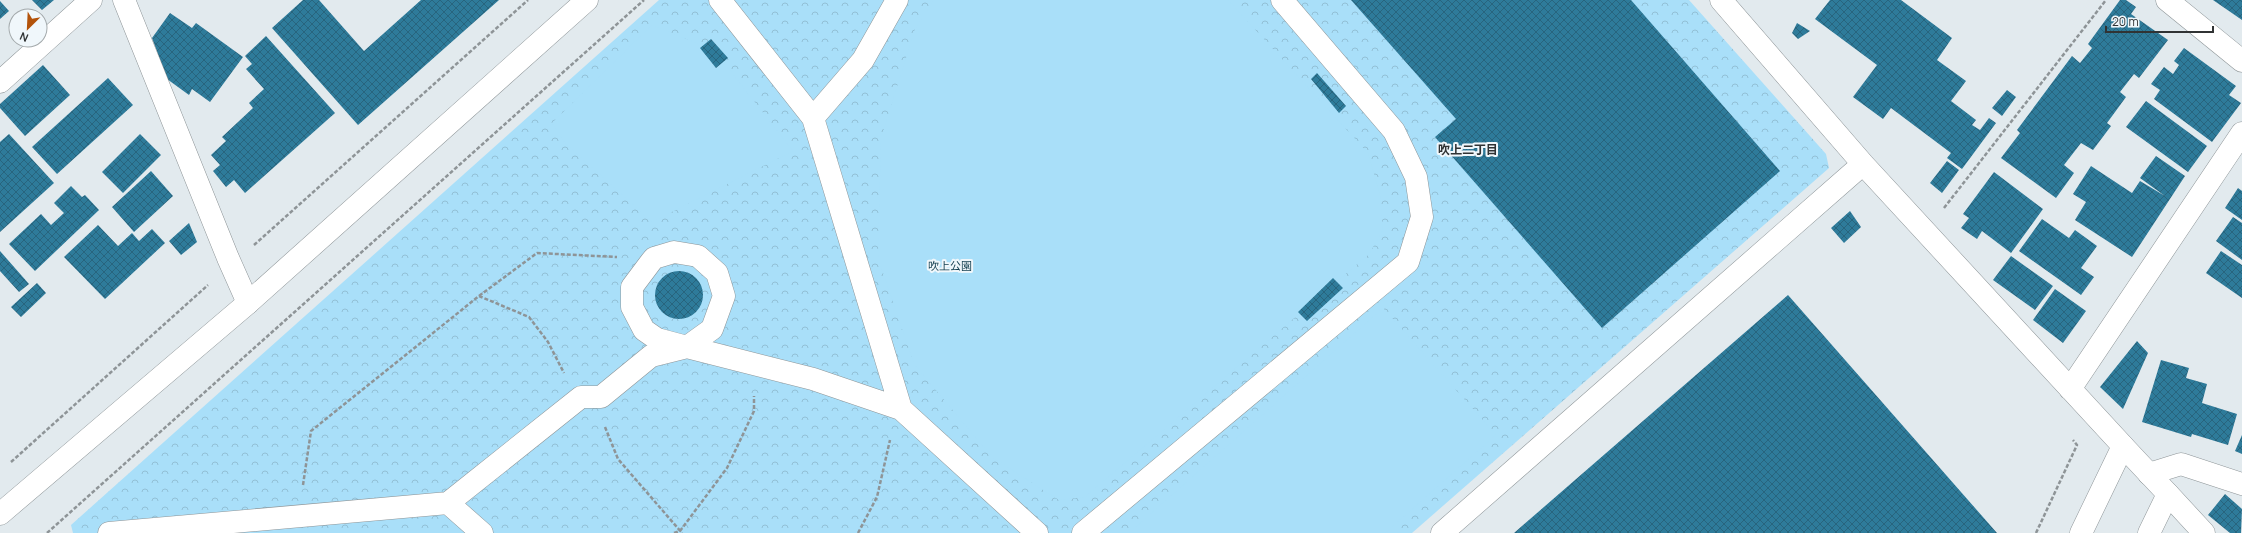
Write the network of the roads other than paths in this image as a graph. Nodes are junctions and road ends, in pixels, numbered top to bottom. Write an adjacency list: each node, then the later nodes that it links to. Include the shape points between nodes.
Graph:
1 (91, 0): 10 (street)
2 (124, 0): 14 (street)
3 (587, 0): 14 (street)
4 (720, 0): 11 (street)
5 (897, 0): 11 (street, via 863,60)
6 (1282, 0): 27 (street, via 1398,138 1416,177 1422,217 1408,262)
7 (1721, 0): 13 (street)
8 (2167, 0): 9 (street)
9 (2242, 61)
10 (0, 82)
11 (813, 118): 17 (street)
12 (2242, 133): 16 (street)
13 (1863, 164): 16 (street); 28 (street)
14 (248, 303): 23 (street)
15 (687, 347): 15 (street, via 712,330 724,296 717,273 698,256 674,252 654,258 650,263 632,287 632,307 644,330 657,339); 17 (street, via 813,379); 22 (street, via 651,356 601,397 586,398)
16 (2070, 389): 18 (street)
17 (901, 409): 26 (street)
18 (2123, 446): 19 (street); 29 (street)
19 (2149, 474): 20 (street, via 2181,464); 21 (street)
20 (2242, 484)
21 (2168, 494): 30 (street); 31 (street)
22 (448, 503): 24 (street); 25 (street)
23 (0, 514)
24 (110, 533)
25 (482, 533)
26 (1037, 533)
27 (1083, 533)
28 (1442, 533)
29 (2081, 533)
30 (2149, 533)
31 (2204, 533)

